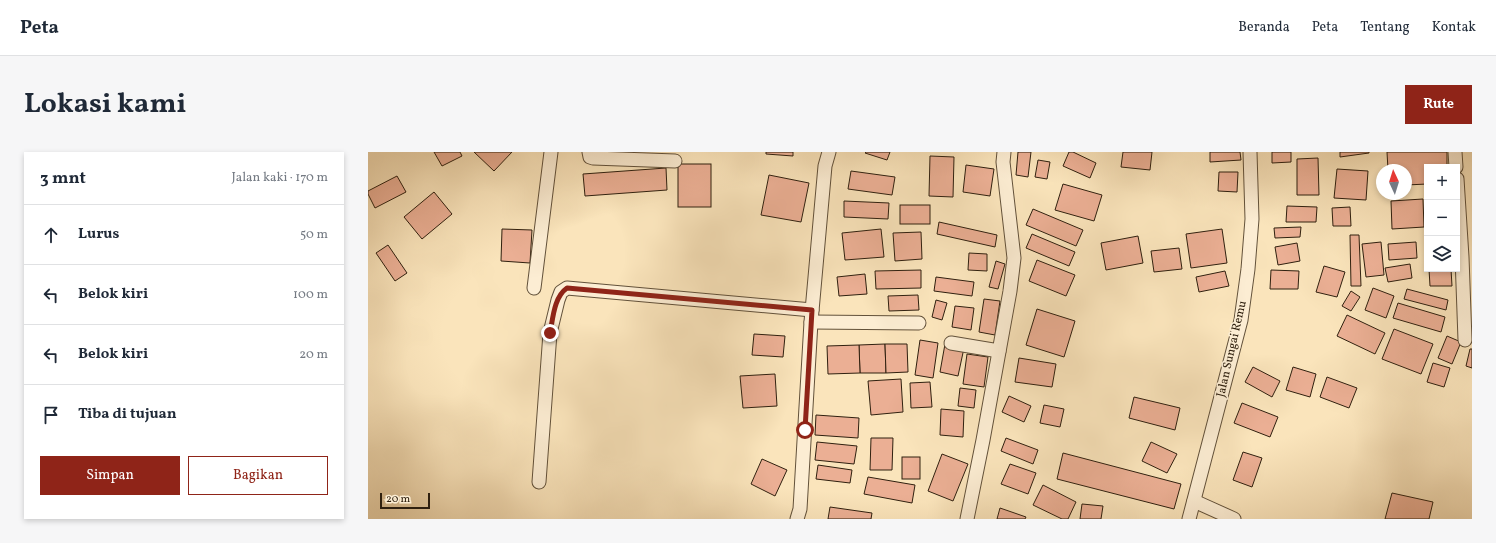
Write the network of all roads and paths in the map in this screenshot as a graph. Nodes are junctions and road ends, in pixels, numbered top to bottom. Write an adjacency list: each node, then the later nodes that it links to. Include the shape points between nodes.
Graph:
1 (551, 152): 11 (street)
2 (589, 152): 7 (street, via 593,158)
3 (829, 152): 12 (street, via 825,166)
4 (1004, 152): 16 (street, via 1014,258)
5 (1250, 152): 18 (street, Jalan Sungai Remu, via 1252,219 1241,320)
6 (1455, 152): 8 (street)
7 (675, 161)
8 (1456, 164)
9 (1460, 200): 10 (street)
10 (1467, 257): 14 (street)
11 (534, 288)
12 (811, 316): 13 (street); 17 (street, via 567,288 561,292 550,333); 19 (street)
13 (920, 323)
14 (1466, 340)
15 (952, 343): 16 (street)
16 (999, 351): 20 (street)
17 (540, 482)
18 (1194, 501): 21 (street, Jalan Sungai Remu); 22 (street)
19 (798, 519)
20 (967, 519)
21 (1189, 519)
22 (1234, 519)

